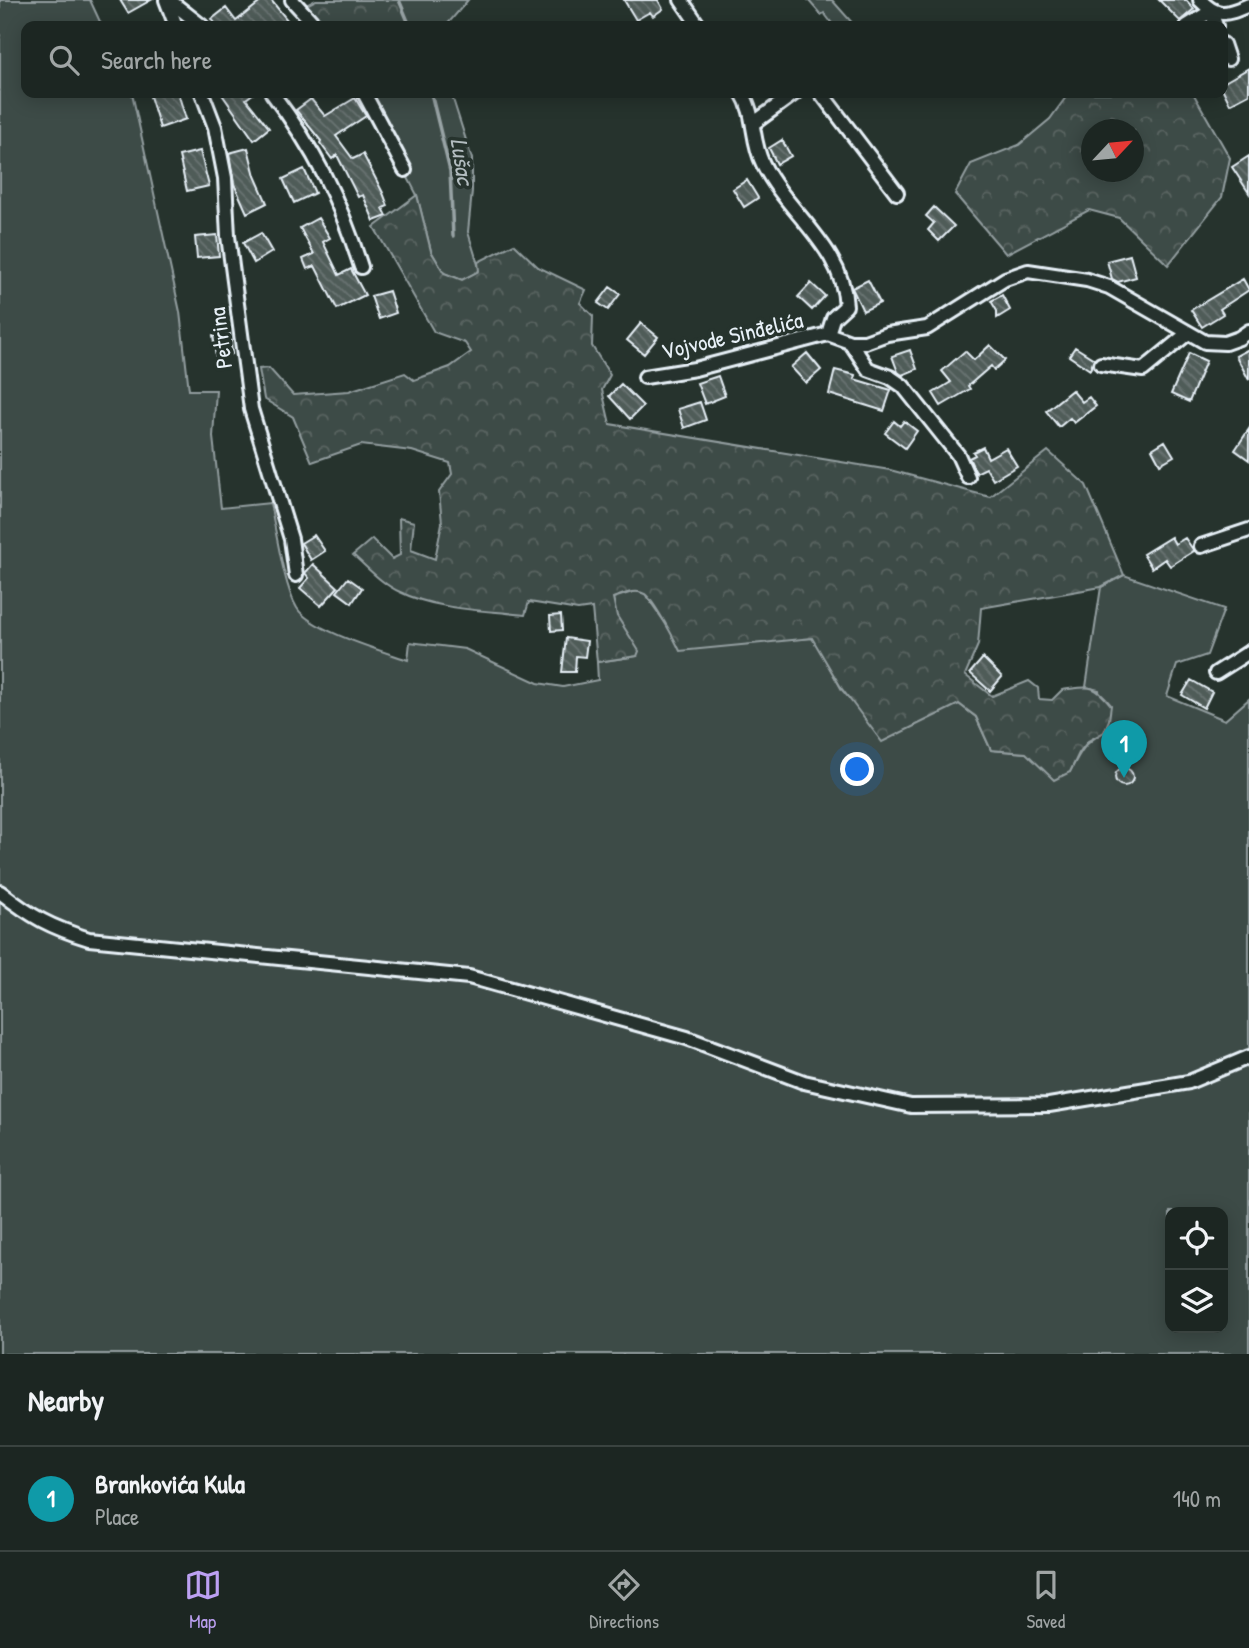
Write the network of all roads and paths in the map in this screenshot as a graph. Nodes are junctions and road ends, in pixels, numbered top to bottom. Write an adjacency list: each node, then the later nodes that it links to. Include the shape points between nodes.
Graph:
1 (167, 0): 7 (street); 8 (street)
2 (292, 0): 9 (street)
3 (681, 0): 10 (street)
4 (1200, 0): 6 (street)
5 (1249, 5): 6 (street, via 1225,14)
6 (1211, 11): 11 (street); 12 (street)
7 (174, 21)
8 (195, 21)
9 (311, 21)
10 (696, 21)
11 (1195, 21)
12 (1214, 21)
13 (204, 98): 32 (street, Petrina, via 225,178 228,236 251,409 291,539)
14 (276, 98): 22 (street, via 325,173)
15 (367, 98): 20 (street)
16 (745, 98): 19 (street, Vojvode Sinđelića)
17 (788, 98): 19 (street)
18 (825, 98): 21 (street)
19 (754, 123): 25 (street, Vojvode Sinđelića, via 764,166 840,272 846,306 833,318)
20 (405, 170)
21 (897, 194)
22 (361, 267)
23 (1249, 331): 24 (street, via 1225,343 1205,342)
24 (1188, 333): 26 (street, via 1109,287 1028,271 997,284 927,328); 27 (street, via 1143,370)
25 (828, 334): 26 (street, Vojvode Sinđelića); 28 (street, Vojvode Sinđelića, via 695,369)
26 (850, 342): 29 (street, via 868,369 903,387 958,455)
27 (1101, 364)
28 (645, 377)
29 (968, 477)
30 (1249, 530): 31 (street)
31 (1201, 546)
32 (296, 575)
33 (1249, 652): 34 (street)
34 (1216, 673)
35 (0, 892): 36 (street, via 56,929 89,939 469,977 687,1038 804,1082 911,1106 1049,1105 1189,1082)
36 (1249, 1057)

